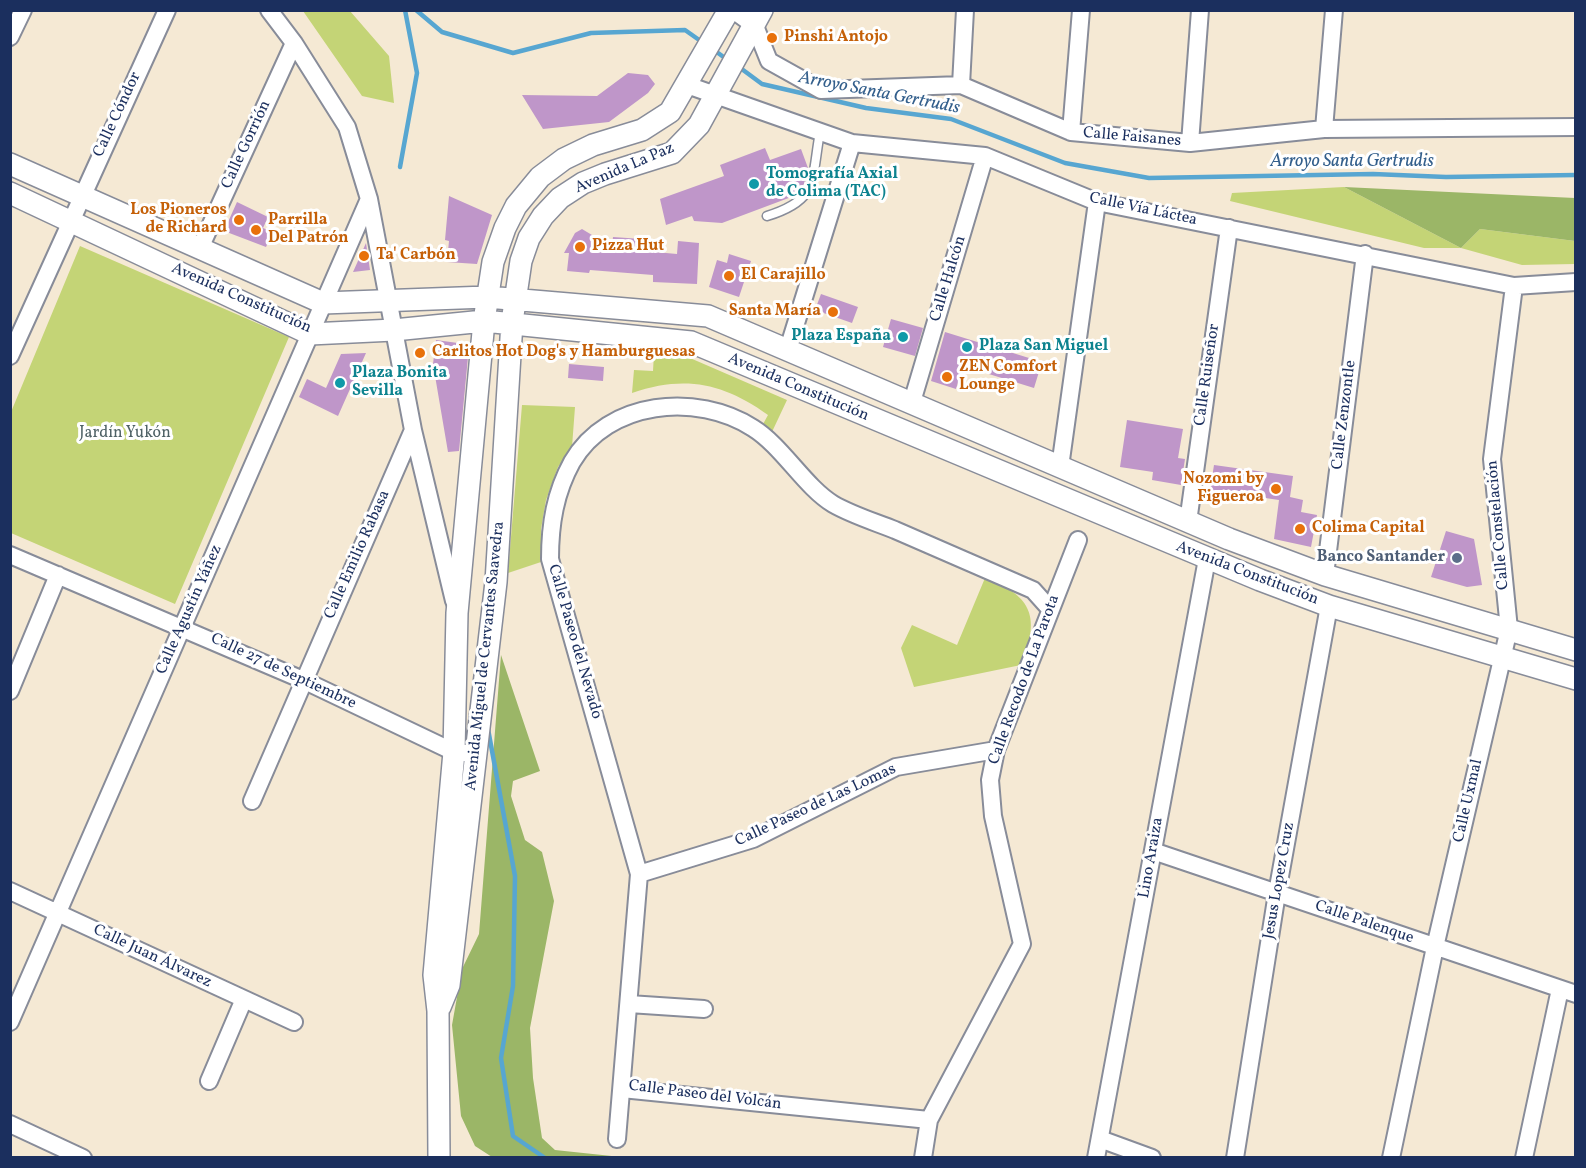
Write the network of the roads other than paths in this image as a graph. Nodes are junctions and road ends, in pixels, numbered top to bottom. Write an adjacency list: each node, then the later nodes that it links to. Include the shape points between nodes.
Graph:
1 (23, 10): 10 (street)
2 (167, 10): 24 (street, Calle Cóndor)
3 (269, 10): 11 (street)
4 (731, 10): 9 (street); 12 (street, Avenida La Paz)
5 (965, 10): 13 (street)
6 (1081, 10): 18 (street)
7 (1200, 10): 20 (street)
8 (1334, 10): 16 (street)
9 (759, 18): 13 (street, Calle Faisanes, via 769,61 821,90); 14 (street, Avenida La Paz)
10 (10, 37)
11 (294, 43): 25 (street, via 347,127); 30 (street, Calle Gorrión)
12 (687, 85): 14 (street, Calle Vía Láctea); 34 (street, Avenida La Paz, via 670,112 657,122 593,145 564,159 540,177 516,206 505,228 493,261)
13 (961, 85): 18 (street, Calle Faisanes)
14 (716, 96): 17 (street, Calle Vía Láctea); 35 (street, Avenida La Paz, via 687,141 672,153 605,174 560,198 529,238)
15 (1575, 127): 16 (street, Calle Faisanes)
16 (1324, 129): 20 (street, Calle Faisanes)
17 (820, 132): 19 (street, Calle Vía Láctea); 27 (lane, via 807,196 791,209)
18 (1071, 132): 20 (street, Calle Faisanes)
19 (852, 143): 21 (street, Calle Vía Láctea); 43 (street)
20 (1190, 143)
21 (986, 156): 26 (street, Calle Vía Láctea); 46 (street, Calle Halcón)
22 (10, 164): 24 (street, Avenida Constitución)
23 (10, 193): 28 (street, Avenida Constitución)
24 (81, 196): 28 (street, Calle Cóndor); 30 (street, Avenida Constitución)
25 (369, 199): 36 (street); 37 (street, Calle Agustín Yáñez)
26 (1096, 202): 29 (street, Calle Vía Láctea); 48 (street)
27 (767, 216)
28 (70, 220): 41 (street, Avenida Constitución); 44 (street, Calle Cóndor)
29 (1229, 228): 31 (street, Calle Vía Láctea); 49 (street, Calle Ruiseñor)
30 (201, 246): 37 (street, Avenida Constitución)
31 (1365, 254): 33 (street, Calle Vía Láctea); 56 (street, Calle Zenzontle)
32 (1575, 282): 33 (street, Calle Vía Láctea)
33 (1514, 286): 61 (street, Calle Constelación, via 1492,459)
34 (487, 297): 35 (street, Avenida Constitución); 36 (street, Avenida Constitución); 38 (street, Avenida Miguel de Cervantes Saavedra)
35 (514, 298): 39 (street, Avenida Miguel de Cervantes Saavedra); 42 (street, Avenida Constitución, via 708,316)
36 (388, 300): 37 (street, Avenida Constitución); 40 (street)
37 (323, 303): 41 (street, Calle Agustín Yáñez)
38 (484, 321): 39 (street, Avenida Constitución); 40 (street, Avenida Constitución); 51 (street, Avenida Miguel de Cervantes Saavedra)
39 (512, 322): 45 (street, Avenida Constitución, via 691,342); 53 (street, Avenida Miguel de Cervantes Saavedra)
40 (394, 330): 41 (street, Avenida Constitución); 47 (street)
41 (310, 334): 60 (street, Calle Agustín Yáñez)
42 (761, 338): 43 (street, Avenida Constitución); 45 (street)
43 (788, 349): 46 (street, Avenida Constitución)
44 (10, 356)
45 (749, 369): 54 (street, Avenida Constitución)
46 (912, 402): 48 (street, Avenida Constitución)
47 (413, 430): 59 (street); 65 (street, Calle Emilio Rabasa)
48 (1060, 466): 49 (street, Avenida Constitución)
49 (1188, 522): 56 (street, Avenida Constitución)
50 (1078, 540): 58 (street, Calle Recodo de La Parota)
51 (464, 551): 53 (street); 59 (street, Avenida Miguel de Cervantes Saavedra)
52 (10, 555): 55 (street, Calle 27 de Septiembre)
53 (498, 556): 69 (street, Avenida Miguel de Cervantes Saavedra)
54 (1207, 559): 57 (street, Avenida Constitución); 71 (street, Lino Araiza)
55 (58, 575): 60 (street, Calle 27 de Septiembre); 66 (street)
56 (1325, 575): 61 (street, Avenida Constitución)
57 (1329, 606): 63 (street, Avenida Constitución); 74 (street, Jesus Lopez Cruz)
58 (1050, 609): 67 (street, Calle Recodo de La Parota); 72 (street, Calle Paseo del Nevado, via 1033,590 831,503 756,430 734,418 692,407 670,406 634,414 605,428 588,441 563,482 554,508 550,559)
59 (457, 613): 68 (street, Avenida Miguel de Cervantes Saavedra)
60 (183, 627): 65 (street, Calle 27 de Septiembre); 75 (street, Calle Agustín Yáñez)
61 (1509, 629): 62 (street, Avenida Constitución); 63 (street, Calle Constelación)
62 (1575, 650)
63 (1504, 656): 64 (street, Avenida Constitución); 76 (street, Calle Uxmal)
64 (1575, 679)
65 (303, 680): 68 (street, Calle 27 de Septiembre); 70 (street, Calle Emilio Rabasa)
66 (10, 691)
67 (996, 750): 72 (street, Calle Paseo de Las Lomas, via 896,767 753,839); 87 (street, Calle Recodo de La Parota, via 990,780 993,816 1022,944)
68 (454, 752): 69 (street); 81 (street, Avenida Miguel de Cervantes Saavedra, via 434,975)
69 (475, 753): 81 (street, Avenida Miguel de Cervantes Saavedra, via 449,985)
70 (252, 801)
71 (1153, 851): 74 (street, Calle Palenque); 90 (street, Lino Araiza)
72 (639, 874): 79 (street, Calle Paseo del Volcán)
73 (10, 891): 75 (street, Calle Juan Álvarez)
74 (1277, 893): 76 (street, Calle Palenque); 97 (street, Jesus Lopez Cruz)
75 (58, 913): 78 (street, Calle Juan Álvarez); 82 (street, Calle Agustín Yáñez)
76 (1435, 946): 77 (street, Calle Palenque); 98 (street, Calle Uxmal)
77 (1568, 991): 99 (street)
78 (244, 999): 83 (street, Calle Juan Álvarez); 84 (street)
79 (630, 1004): 80 (street); 85 (street, Calle Paseo del Volcán)
80 (704, 1009)
81 (438, 1011): 86 (street, Avenida Miguel de Cervantes Saavedra)
82 (10, 1022)
83 (294, 1022)
84 (209, 1081)
85 (622, 1089): 87 (street, Calle Paseo del Volcán); 89 (street)
86 (441, 1103): 92 (street, Avenida Miguel de Cervantes Saavedra); 93 (street, Avenida Miguel de Cervantes Saavedra)
87 (928, 1120): 94 (street)
88 (10, 1125): 91 (street)
89 (617, 1139)
90 (1100, 1139): 95 (street, Lino Araiza); 96 (street)
91 (83, 1158)
92 (439, 1158)
93 (452, 1158)
94 (923, 1158)
95 (1096, 1158)
96 (1152, 1158)
97 (1235, 1158)
98 (1391, 1158)
99 (1524, 1158)

